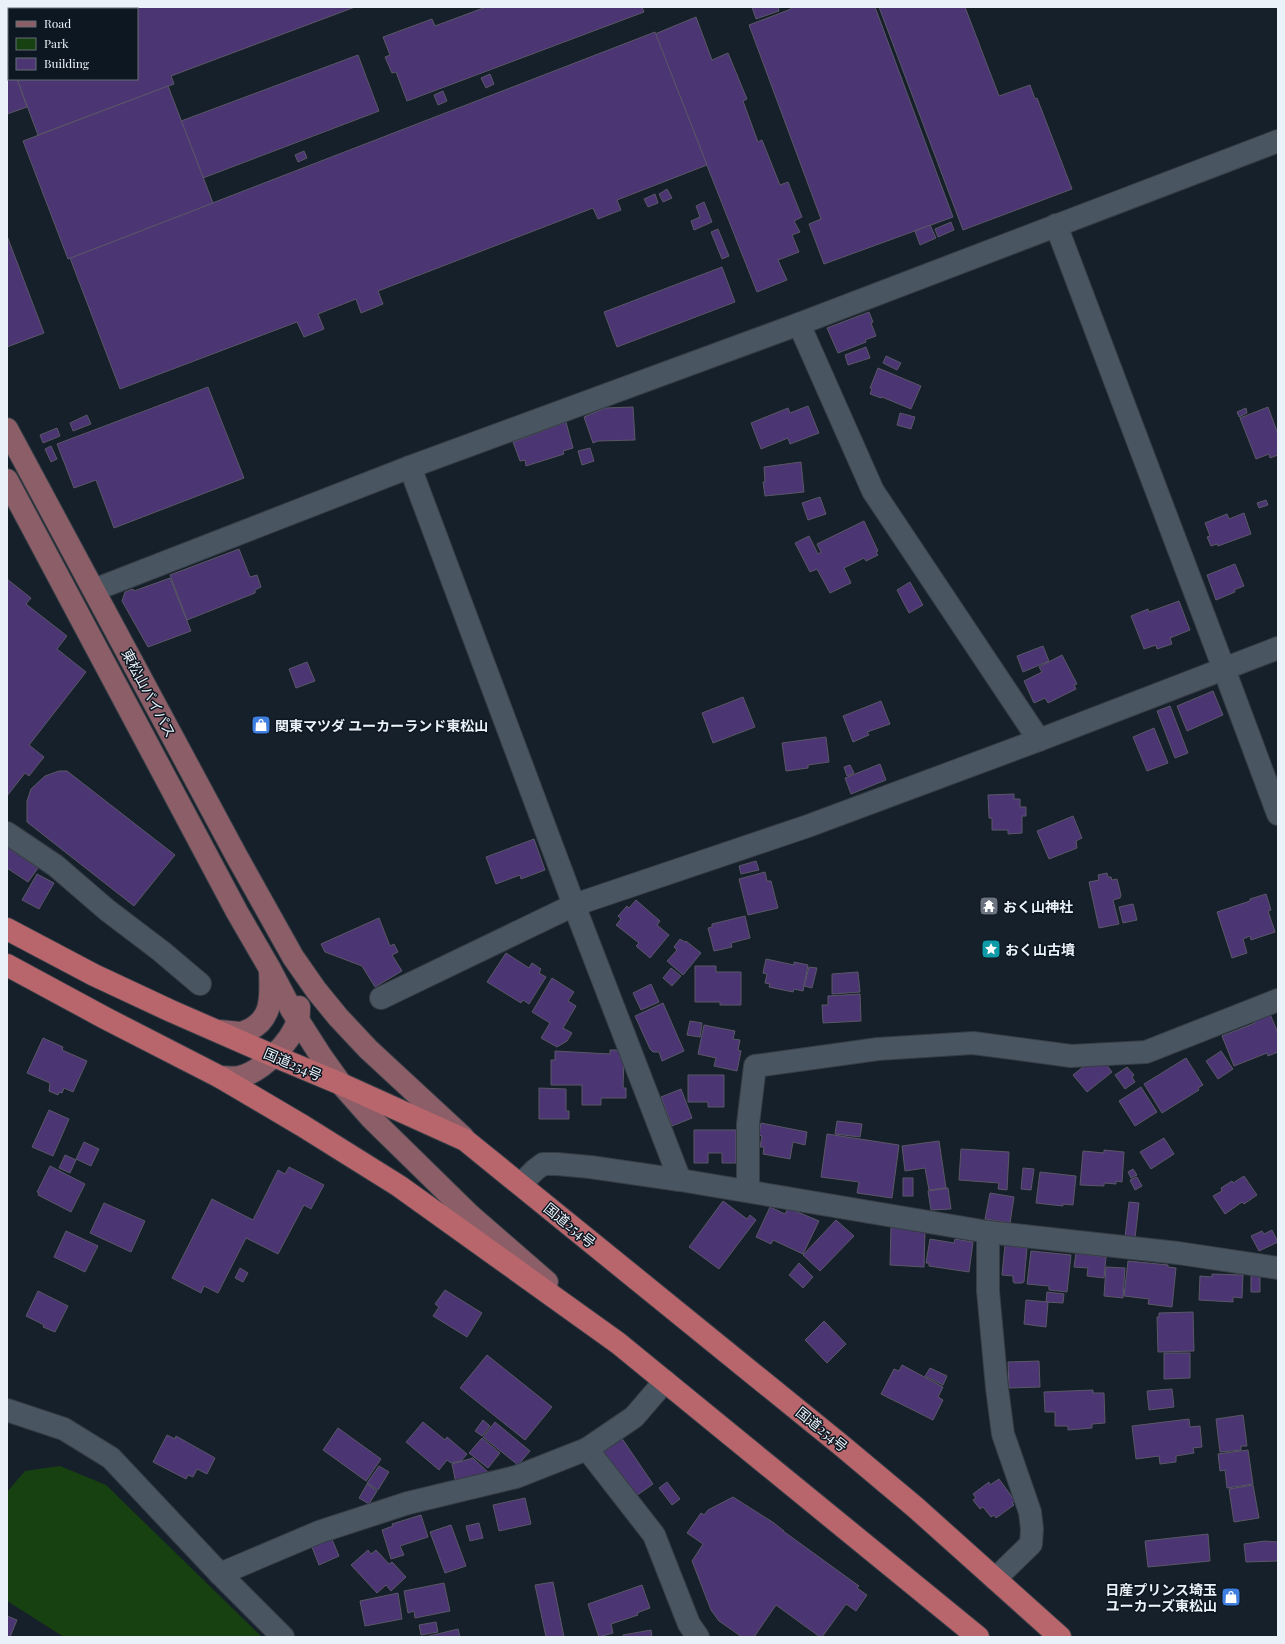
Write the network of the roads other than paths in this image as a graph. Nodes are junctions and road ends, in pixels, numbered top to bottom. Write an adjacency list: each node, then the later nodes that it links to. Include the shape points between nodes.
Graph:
1 (1278, 141): 2 (street)
2 (1056, 226): 3 (street); 9 (street)
3 (799, 324): 5 (street); 10 (street, via 873,491)
4 (7, 429): 7 (main road, 東松山バイパス)
5 (410, 467): 7 (street); 13 (street)
6 (7, 480): 17 (main road, 東松山バイパス, via 237,912)
7 (94, 590): 15 (main road, 東松山バイパス)
8 (1278, 648): 9 (street)
9 (1224, 669): 10 (street); 11 (street)
10 (1039, 740): 13 (street, via 808,826)
11 (1278, 814)
12 (7, 833): 18 (street, via 56,866)
13 (574, 905): 19 (street); 27 (street)
14 (7, 929): 22 (highway, 国道254号, via 94,975)
15 (293, 957): 21 (main road, via 300,985); 26 (main road, via 316,990 348,1028)
16 (7, 965): 24 (highway)
17 (270, 969): 21 (main road, 東松山バイパス); 22 (main road, via 271,994 268,1010 258,1024 243,1033)
18 (200, 984)
19 (381, 998)
20 (1278, 1000): 29 (street, via 1146,1052 1071,1056 973,1042 878,1049 755,1066 748,1124)
21 (298, 1020): 23 (main road); 25 (main road, 東松山バイパス)
22 (219, 1031): 23 (highway, 国道254号)
23 (274, 1056): 24 (main road, via 257,1070 238,1077); 25 (highway, 国道254号)
24 (220, 1077): 32 (highway, via 399,1186)
25 (341, 1084): 26 (highway, 国道254号); 32 (main road, 東松山バイパス, via 372,1119 470,1215)
26 (465, 1140): 28 (highway, 国道254号)
27 (680, 1180): 28 (street, via 544,1164); 29 (street)
28 (521, 1184): 37 (highway, 国道254号, via 842,1445 916,1507)
29 (748, 1191): 30 (street)
30 (988, 1232): 31 (street); 37 (street, via 988,1291 1003,1434 1030,1512 1032,1529 1031,1544)
31 (1278, 1268)
32 (618, 1343): 33 (highway)
33 (665, 1381): 35 (street, via 634,1417); 40 (highway)
34 (7, 1410): 36 (street, via 64,1429 110,1458)
35 (587, 1449): 36 (street, via 516,1477 408,1503 319,1532); 39 (street, via 654,1535 689,1624)
36 (220, 1574): 38 (street)
37 (995, 1579): 41 (highway, 国道254号)
38 (283, 1637)
39 (698, 1637)
40 (978, 1637)
41 (1060, 1637)

